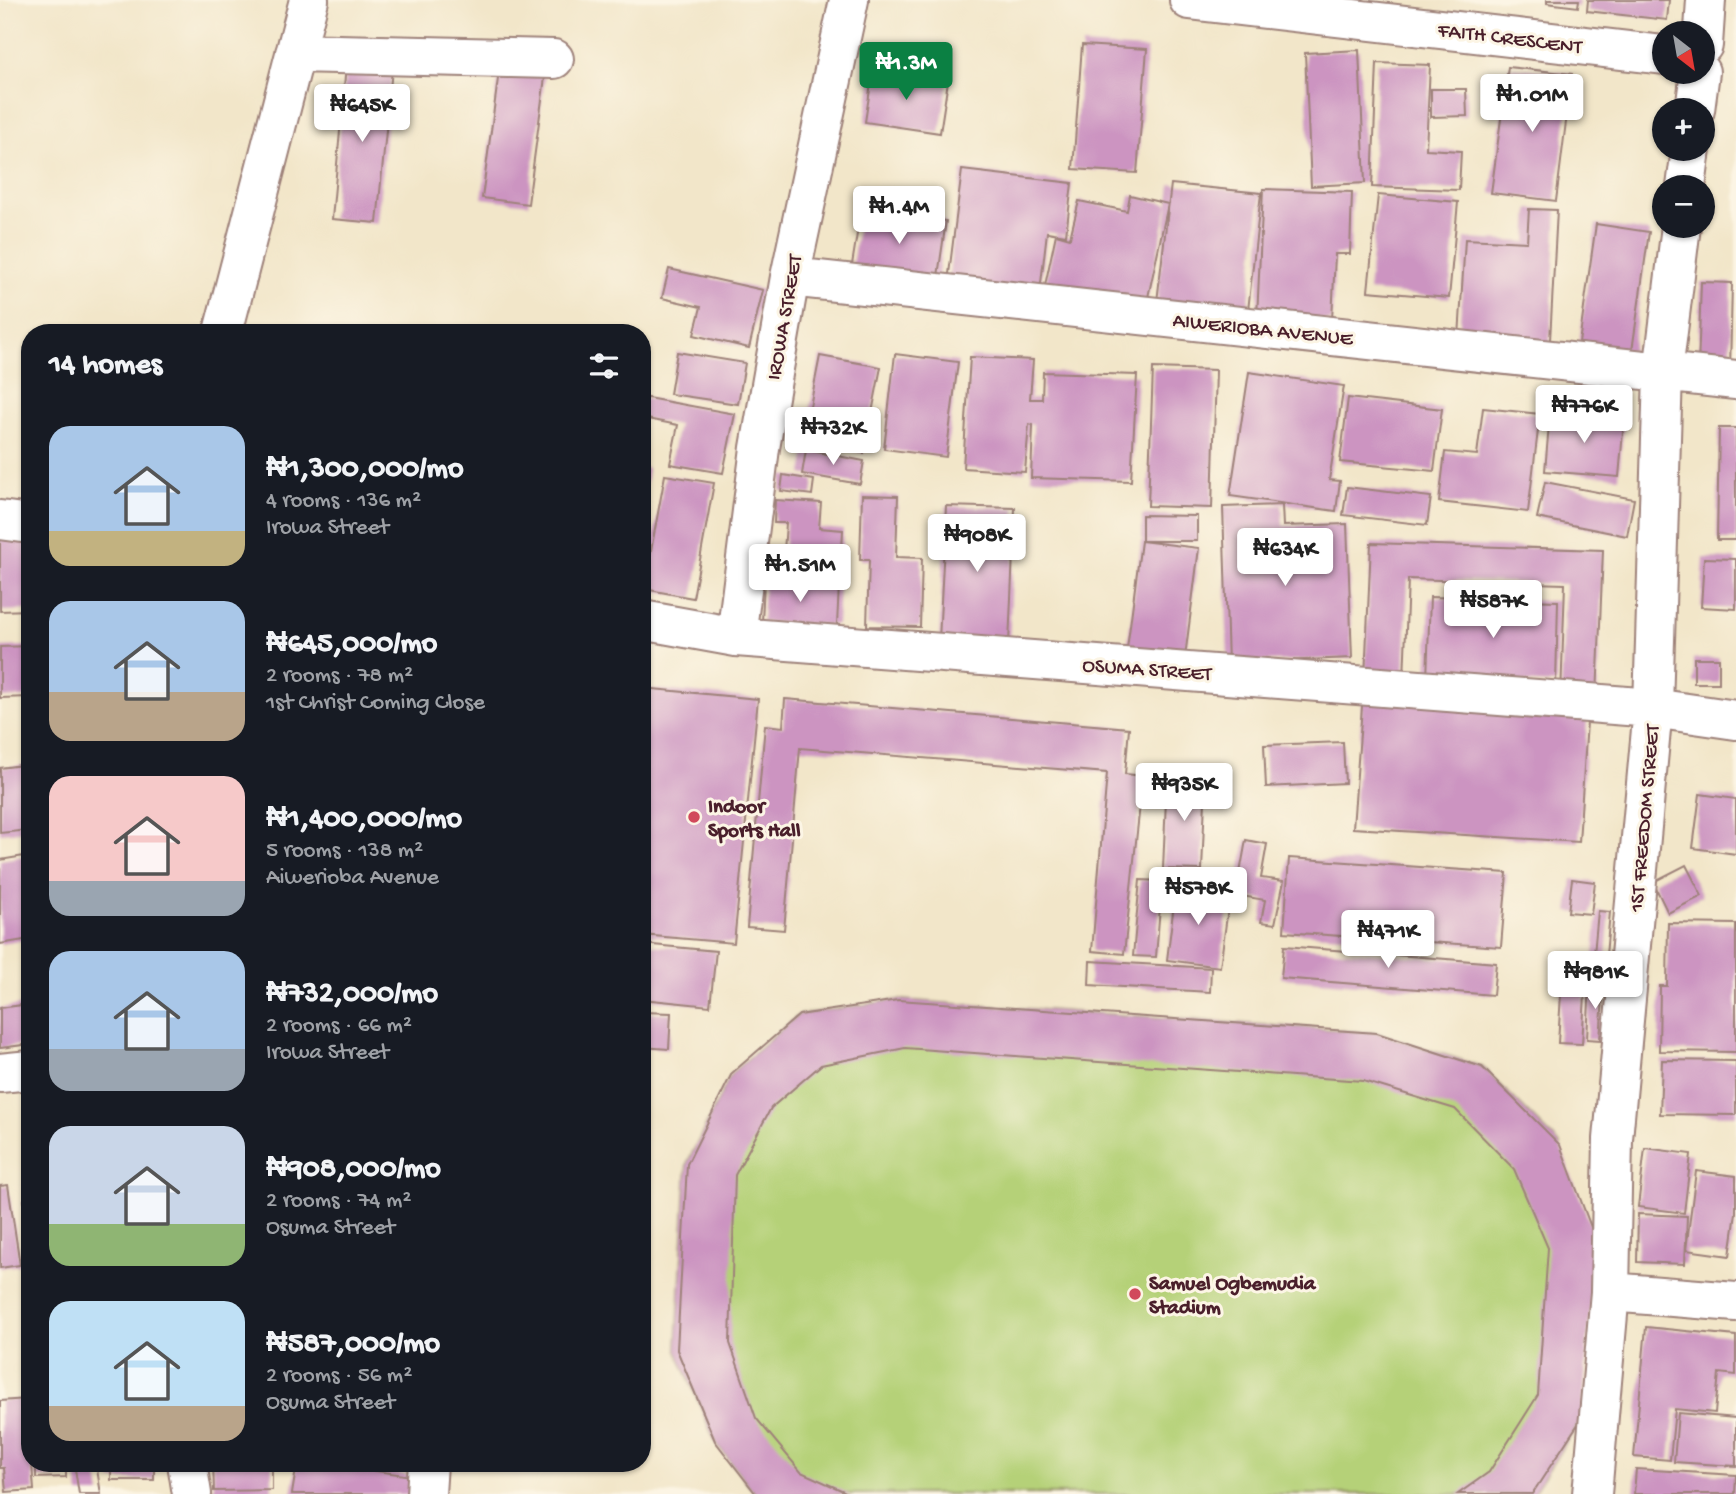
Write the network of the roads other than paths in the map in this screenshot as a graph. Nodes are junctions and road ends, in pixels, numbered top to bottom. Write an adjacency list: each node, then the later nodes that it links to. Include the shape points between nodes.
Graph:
1 (309, 0): 6 (street)
2 (849, 0): 10 (street, IROWA STREET)
3 (1189, 0): 7 (street, FAITH CRESCENT)
4 (1706, 0): 5 (street)
5 (1705, 21)
6 (295, 53): 8 (street); 11 (street)
7 (1652, 54)
8 (554, 59)
9 (1680, 238): 12 (street, 1ST FREEDOM STREET)
10 (790, 277): 12 (street, AIWERIOBA AVENUE); 17 (street, IROWA STREET, via 760,449)
11 (225, 324)
12 (1663, 372): 13 (street, AIWERIOBA AVENUE); 18 (street, 1ST FREEDOM STREET)
13 (1736, 380)
14 (0, 520): 15 (street)
15 (21, 523)
16 (651, 622): 17 (street, OSUMA STREET)
17 (736, 637): 18 (street, OSUMA STREET)
18 (1653, 708): 19 (street, OSUMA STREET); 22 (street, 1ST FREEDOM STREET, via 1613,1139)
19 (1736, 720)
20 (21, 1071): 21 (street)
21 (0, 1073)
22 (1610, 1292): 23 (street); 28 (street, 1ST FREEDOM STREET)
23 (1736, 1302)
24 (188, 1472): 26 (street)
25 (427, 1472): 27 (street)
26 (192, 1494)
27 (426, 1494)
28 (1592, 1494)

